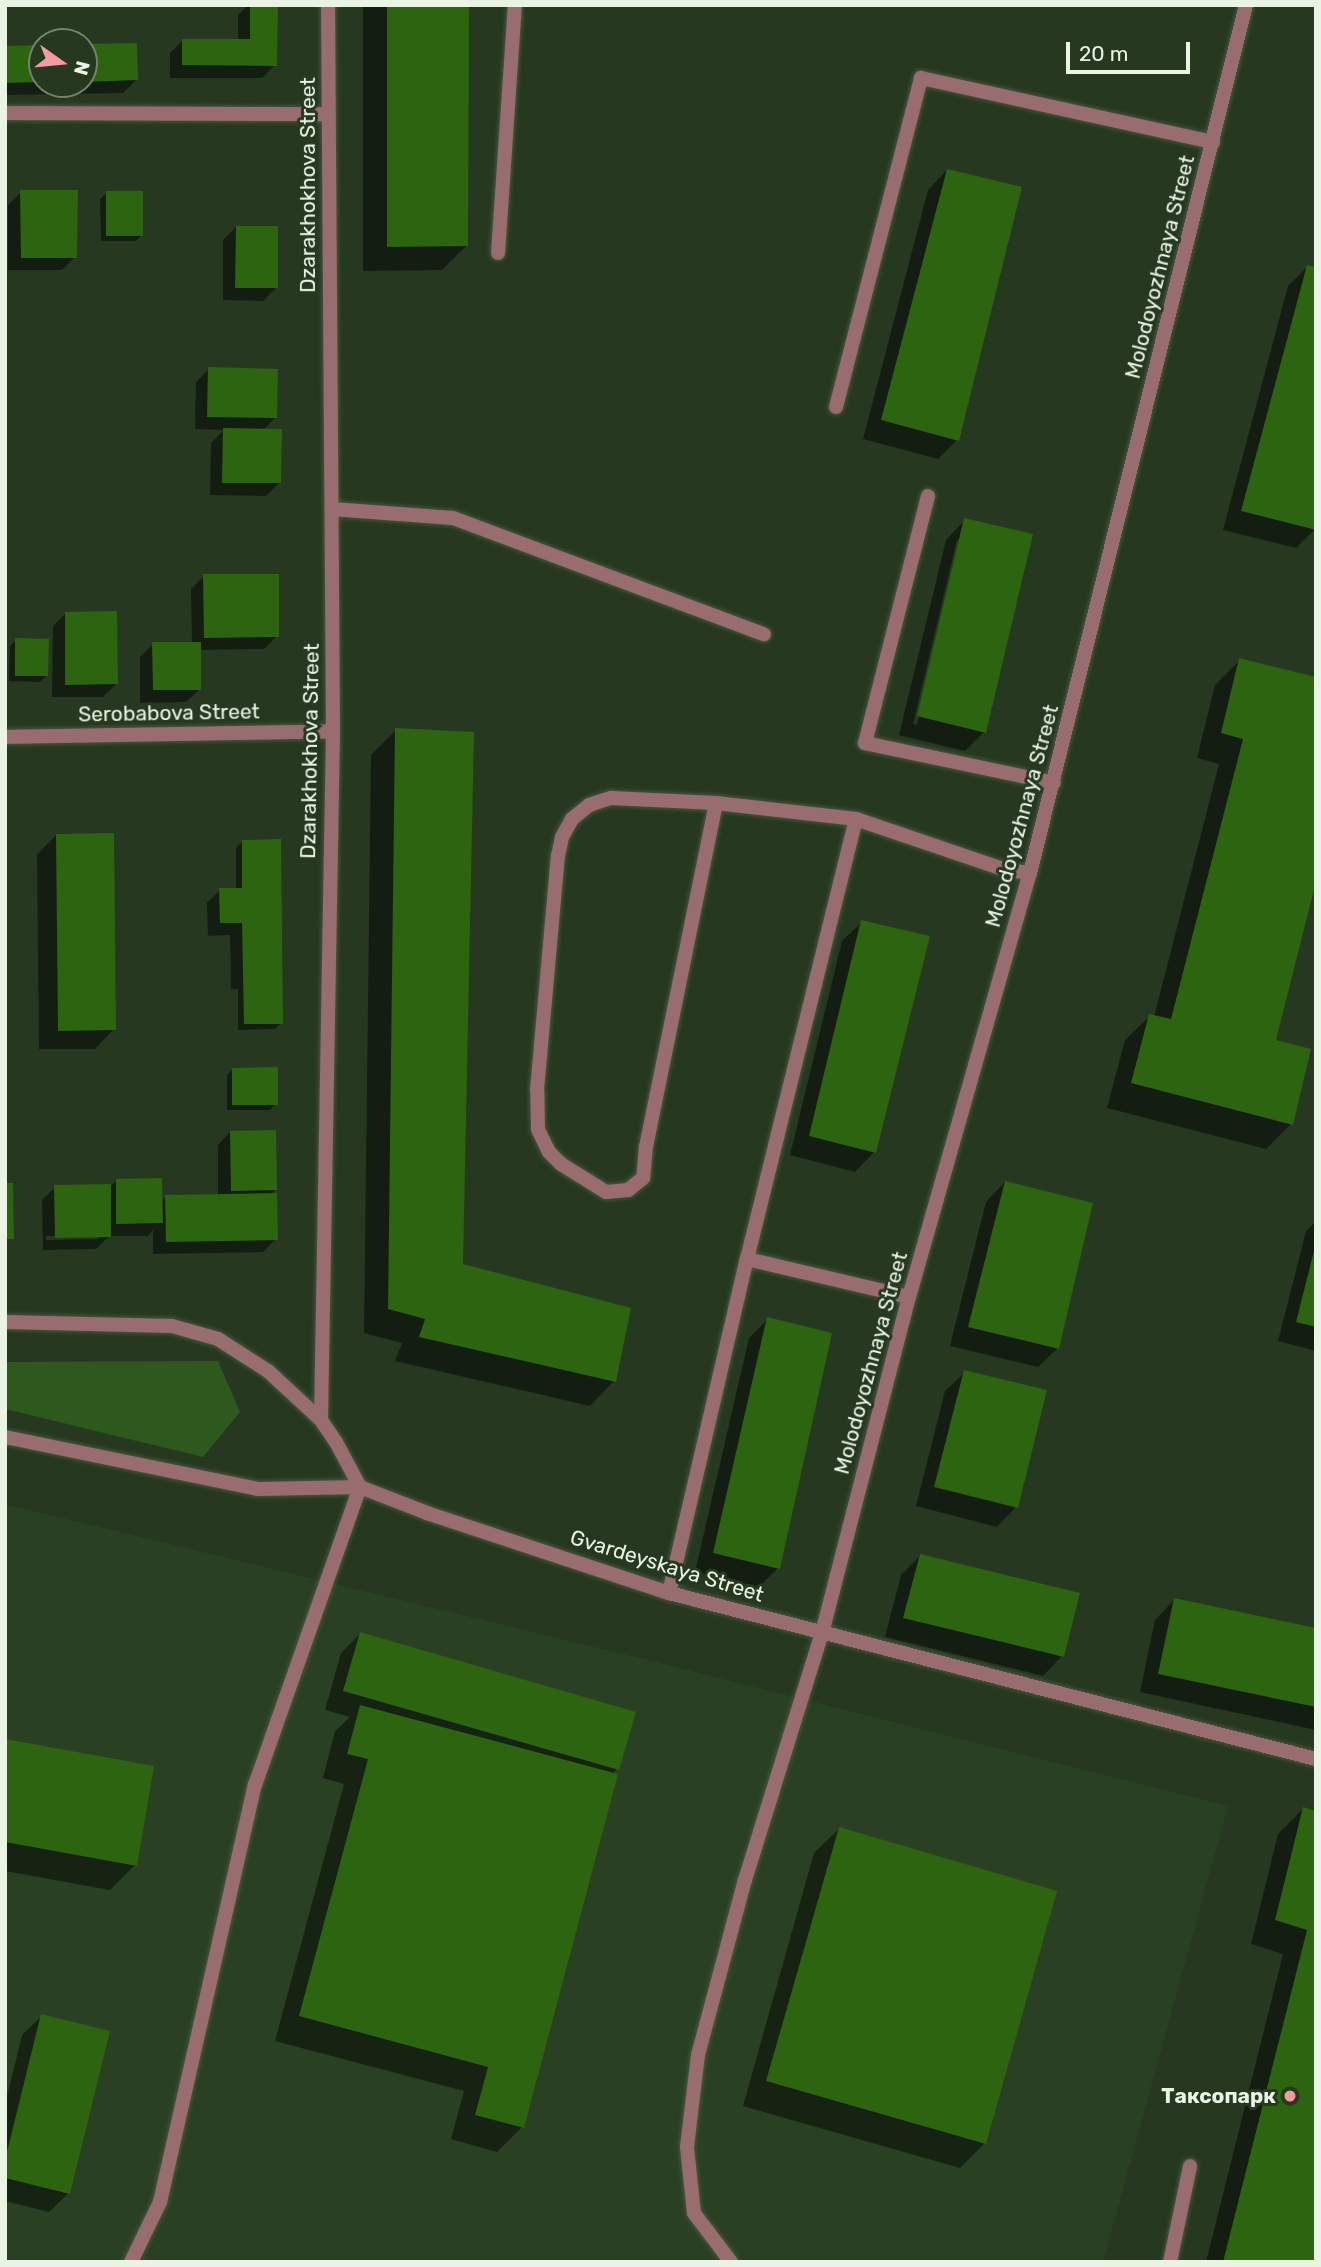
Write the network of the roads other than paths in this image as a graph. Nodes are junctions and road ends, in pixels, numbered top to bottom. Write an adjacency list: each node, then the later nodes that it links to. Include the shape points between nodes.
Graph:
1 (328, 5): 5 (street, Dzarakhokhova Street)
2 (515, 5): 7 (street)
3 (1246, 5): 6 (street, Molodoyozhnaya Street)
4 (5, 113): 5 (street)
5 (328, 114): 10 (street, Dzarakhokhova Street)
6 (1213, 142): 8 (street, via 921,78); 14 (street, Molodoyozhnaya Street)
7 (498, 253)
8 (836, 407)
9 (928, 496): 14 (street, via 865,743)
10 (332, 509): 11 (street, via 453,518); 12 (street, Dzarakhokhova Street)
11 (764, 634)
12 (333, 732): 13 (street, Serobabova Street); 21 (street, Dzarakhokhova Street)
13 (5, 737)
14 (1054, 783): 17 (street, Molodoyozhnaya Street)
15 (716, 803): 15 (street, via 611,798 589,805 572,819 562,837 537,1090 538,1129 561,1164 606,1192 628,1190 643,1178); 16 (street)
16 (856, 819): 17 (street, via 1006,870); 18 (street)
17 (1030, 873): 19 (street, Molodoyozhnaya Street)
18 (747, 1258): 19 (street); 24 (street)
19 (909, 1297): 25 (street, Molodoyozhnaya Street)
20 (5, 1322): 21 (street, via 172,1326 218,1339 268,1371)
21 (321, 1420): 23 (street)
22 (5, 1437): 23 (street, Gvardeyskaya Street, via 258,1489)
23 (360, 1487): 24 (street, Gvardeyskaya Street); 28 (street, via 255,1785 160,2202)
24 (669, 1592): 25 (street, Gvardeyskaya Street)
25 (822, 1633): 26 (street, Gvardeyskaya Street); 29 (street, Molodoyozhnaya Street, via 745,1880 698,2055 687,2147 694,2213)
26 (1316, 1759)
27 (1190, 2166): 30 (street)
28 (131, 2262)
29 (731, 2262)
30 (1170, 2262)

